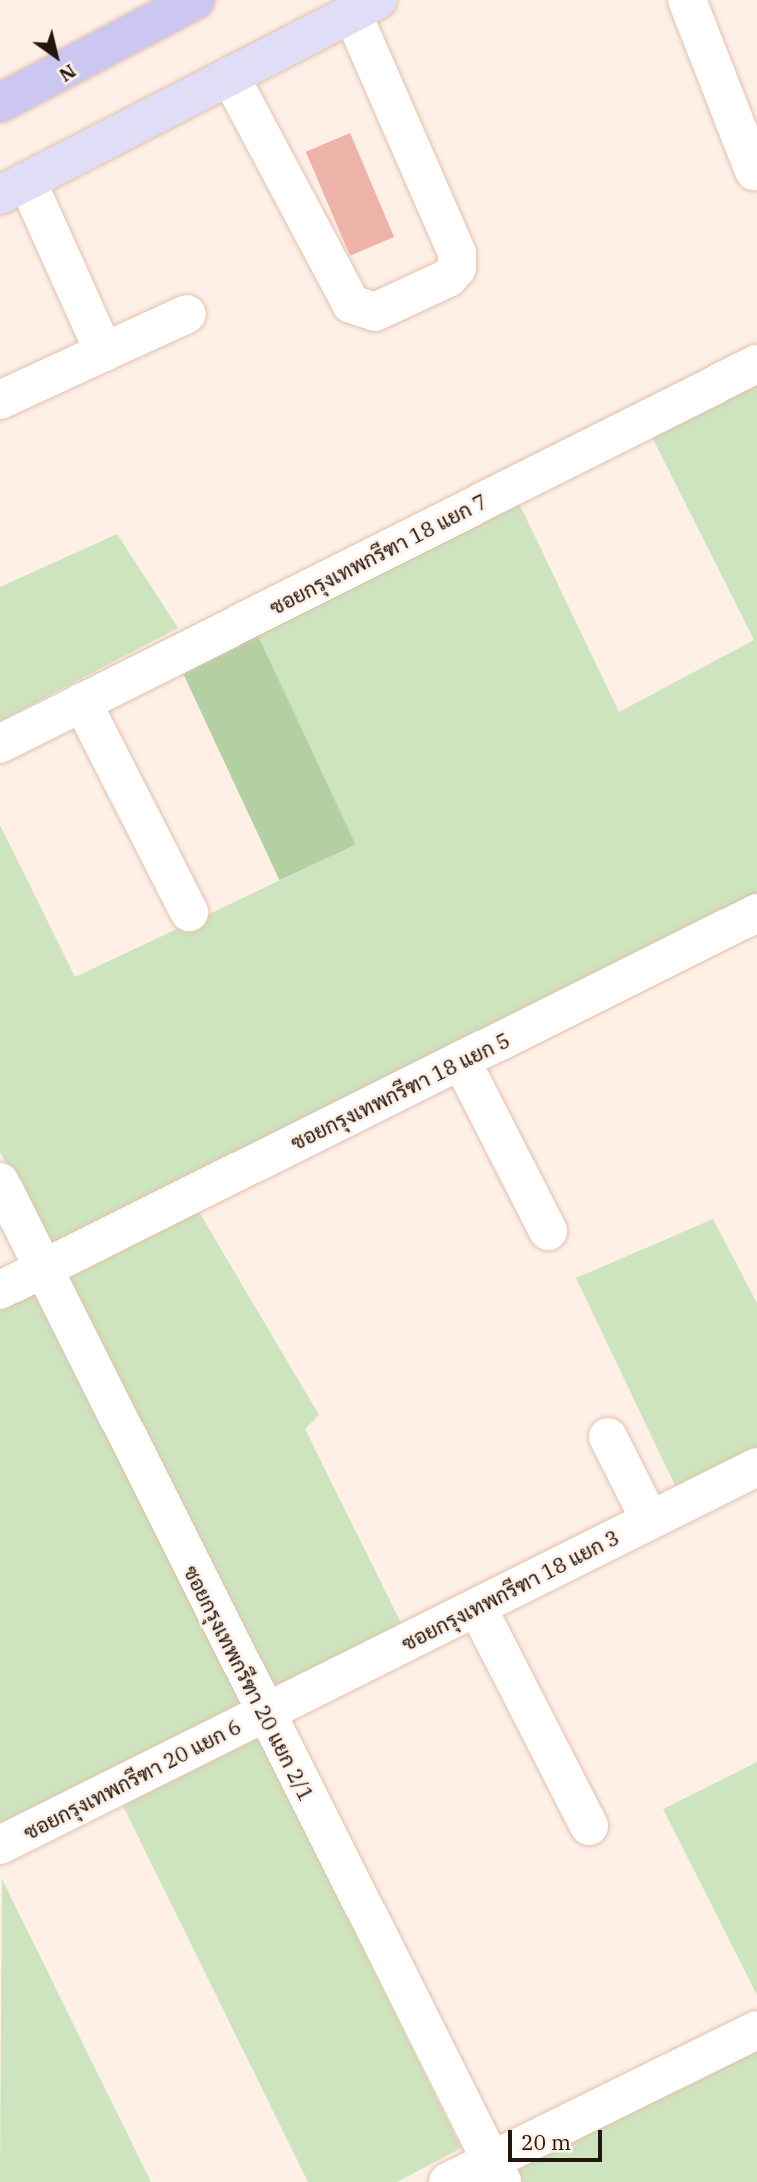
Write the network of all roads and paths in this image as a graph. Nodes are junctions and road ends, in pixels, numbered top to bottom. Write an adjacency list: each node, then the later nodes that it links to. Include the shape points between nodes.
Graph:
1 (195, 0): 5 (highway)
2 (688, 0): 6 (street)
3 (365, 7): 4 (main road); 4 (street, via 457,253 457,268 448,278 375,312 351,304)
4 (230, 76): 7 (main road)
5 (0, 103)
6 (754, 171)
7 (14, 188): 9 (street)
8 (187, 314): 9 (street)
9 (104, 352): 11 (street)
10 (757, 364): 12 (street, ซอยกรุงเทพกรีฑา 18 แยก 7)
11 (0, 400)
12 (82, 702): 13 (street, ซอยกรุงเทพกรีฑา 18 แยก 7); 14 (street)
13 (0, 744)
14 (189, 912)
15 (757, 913): 16 (street, ซอยกรุงเทพกรีฑา 18 แยก 5)
16 (461, 1060): 18 (street); 19 (street, ซอยกรุงเทพกรีฑา 18 แยก 5)
17 (0, 1182): 19 (street, ซอยกรุงเทพกรีฑา 20 แยก 2/1)
18 (548, 1231)
19 (43, 1268): 20 (street, ซอยกรุงเทพกรีฑา 18 แยก 5); 25 (street, ซอยกรุงเทพกรีฑา 20 แยก 2/1)
20 (0, 1290)
21 (608, 1437): 23 (street)
22 (757, 1467): 23 (street, ซอยกรุงเทพกรีฑา 18 แยก 3)
23 (650, 1520): 24 (street, ซอยกรุงเทพกรีฑา 18 แยก 3)
24 (477, 1606): 25 (street, ซอยกรุงเทพกรีฑา 18 แยก 3); 26 (street)
25 (264, 1713): 27 (street, ซอยกรุงเทพกรีฑา 20 แยก 6); 29 (street, ซอยกรุงเทพกรีฑา 20 แยก 2/1)
26 (589, 1826)
27 (0, 1845)
28 (757, 2030): 29 (street)
29 (496, 2171): 30 (street)
30 (448, 2182)

